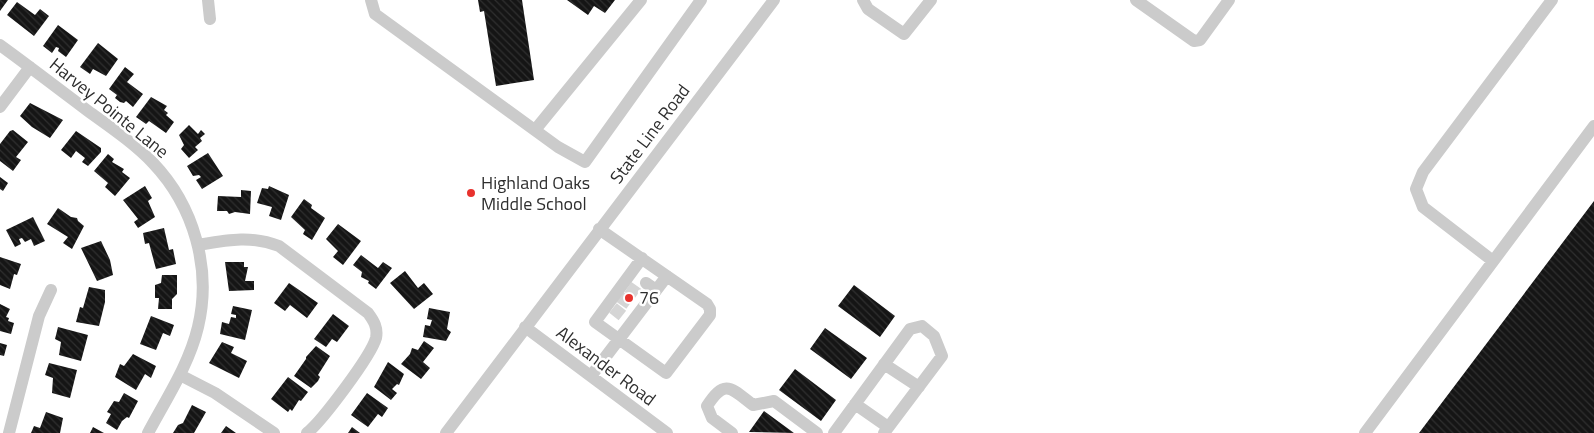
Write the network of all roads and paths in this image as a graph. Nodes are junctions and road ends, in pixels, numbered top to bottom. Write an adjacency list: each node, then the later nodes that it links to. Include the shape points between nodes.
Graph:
1 (208, 0): 11 (street)
2 (371, 0): 16 (street, via 375,14)
3 (641, 0): 16 (street)
4 (700, 0): 16 (street, via 585,162)
5 (774, 0): 17 (street, State Line Road)
6 (863, 0): 7 (street, via 868,9 904,34)
7 (932, 0)
8 (1136, 0): 9 (street, via 1194,41 1200,40)
9 (1229, 0)
10 (1552, 0): 20 (street, via 1423,172 1416,188 1423,207)
11 (210, 18)
12 (0, 45): 13 (street, Harvey Pointe Lane)
13 (30, 67): 14 (street); 18 (street, Harvey Pointe Lane, via 153,163 184,205)
14 (0, 107)
15 (1594, 126): 20 (street)
16 (535, 130)
17 (599, 228): 19 (street); 26 (street, State Line Road)
18 (198, 245): 29 (street, Harvey Pointe Lane, via 202,306 198,328); 37 (street, via 242,238 279,246 368,313 376,329 372,348)
19 (642, 258): 21 (street); 22 (street)
20 (1493, 261): 43 (street)
21 (667, 276): 22 (street); 27 (street, via 707,304 710,315 666,373)
22 (642, 280): 24 (street); 24 (street)
23 (50, 290): 34 (street, via 39,316)
24 (630, 296): 25 (street); 25 (street)
25 (619, 313): 27 (street); 27 (street, via 595,322)
26 (525, 327): 30 (street, Alexander Road); 38 (street, State Line Road)
27 (619, 339): 30 (street)
28 (884, 364): 31 (street); 31 (street, via 910,329 922,326 934,336 942,356); 32 (street)
29 (180, 375): 35 (street, Harvey Pointe Lane); 36 (street, via 221,397)
30 (591, 376): 39 (street, Alexander Road)
31 (919, 387): 33 (street)
32 (855, 404): 33 (street); 42 (street)
33 (886, 430)
34 (9, 433)
35 (148, 433)
36 (274, 433)
37 (307, 433)
38 (446, 433)
39 (667, 433)
40 (732, 433): 41 (street, via 712,418 707,406 715,393 724,387 753,405 774,401)
41 (817, 433)
42 (834, 433)
43 (1365, 433)

